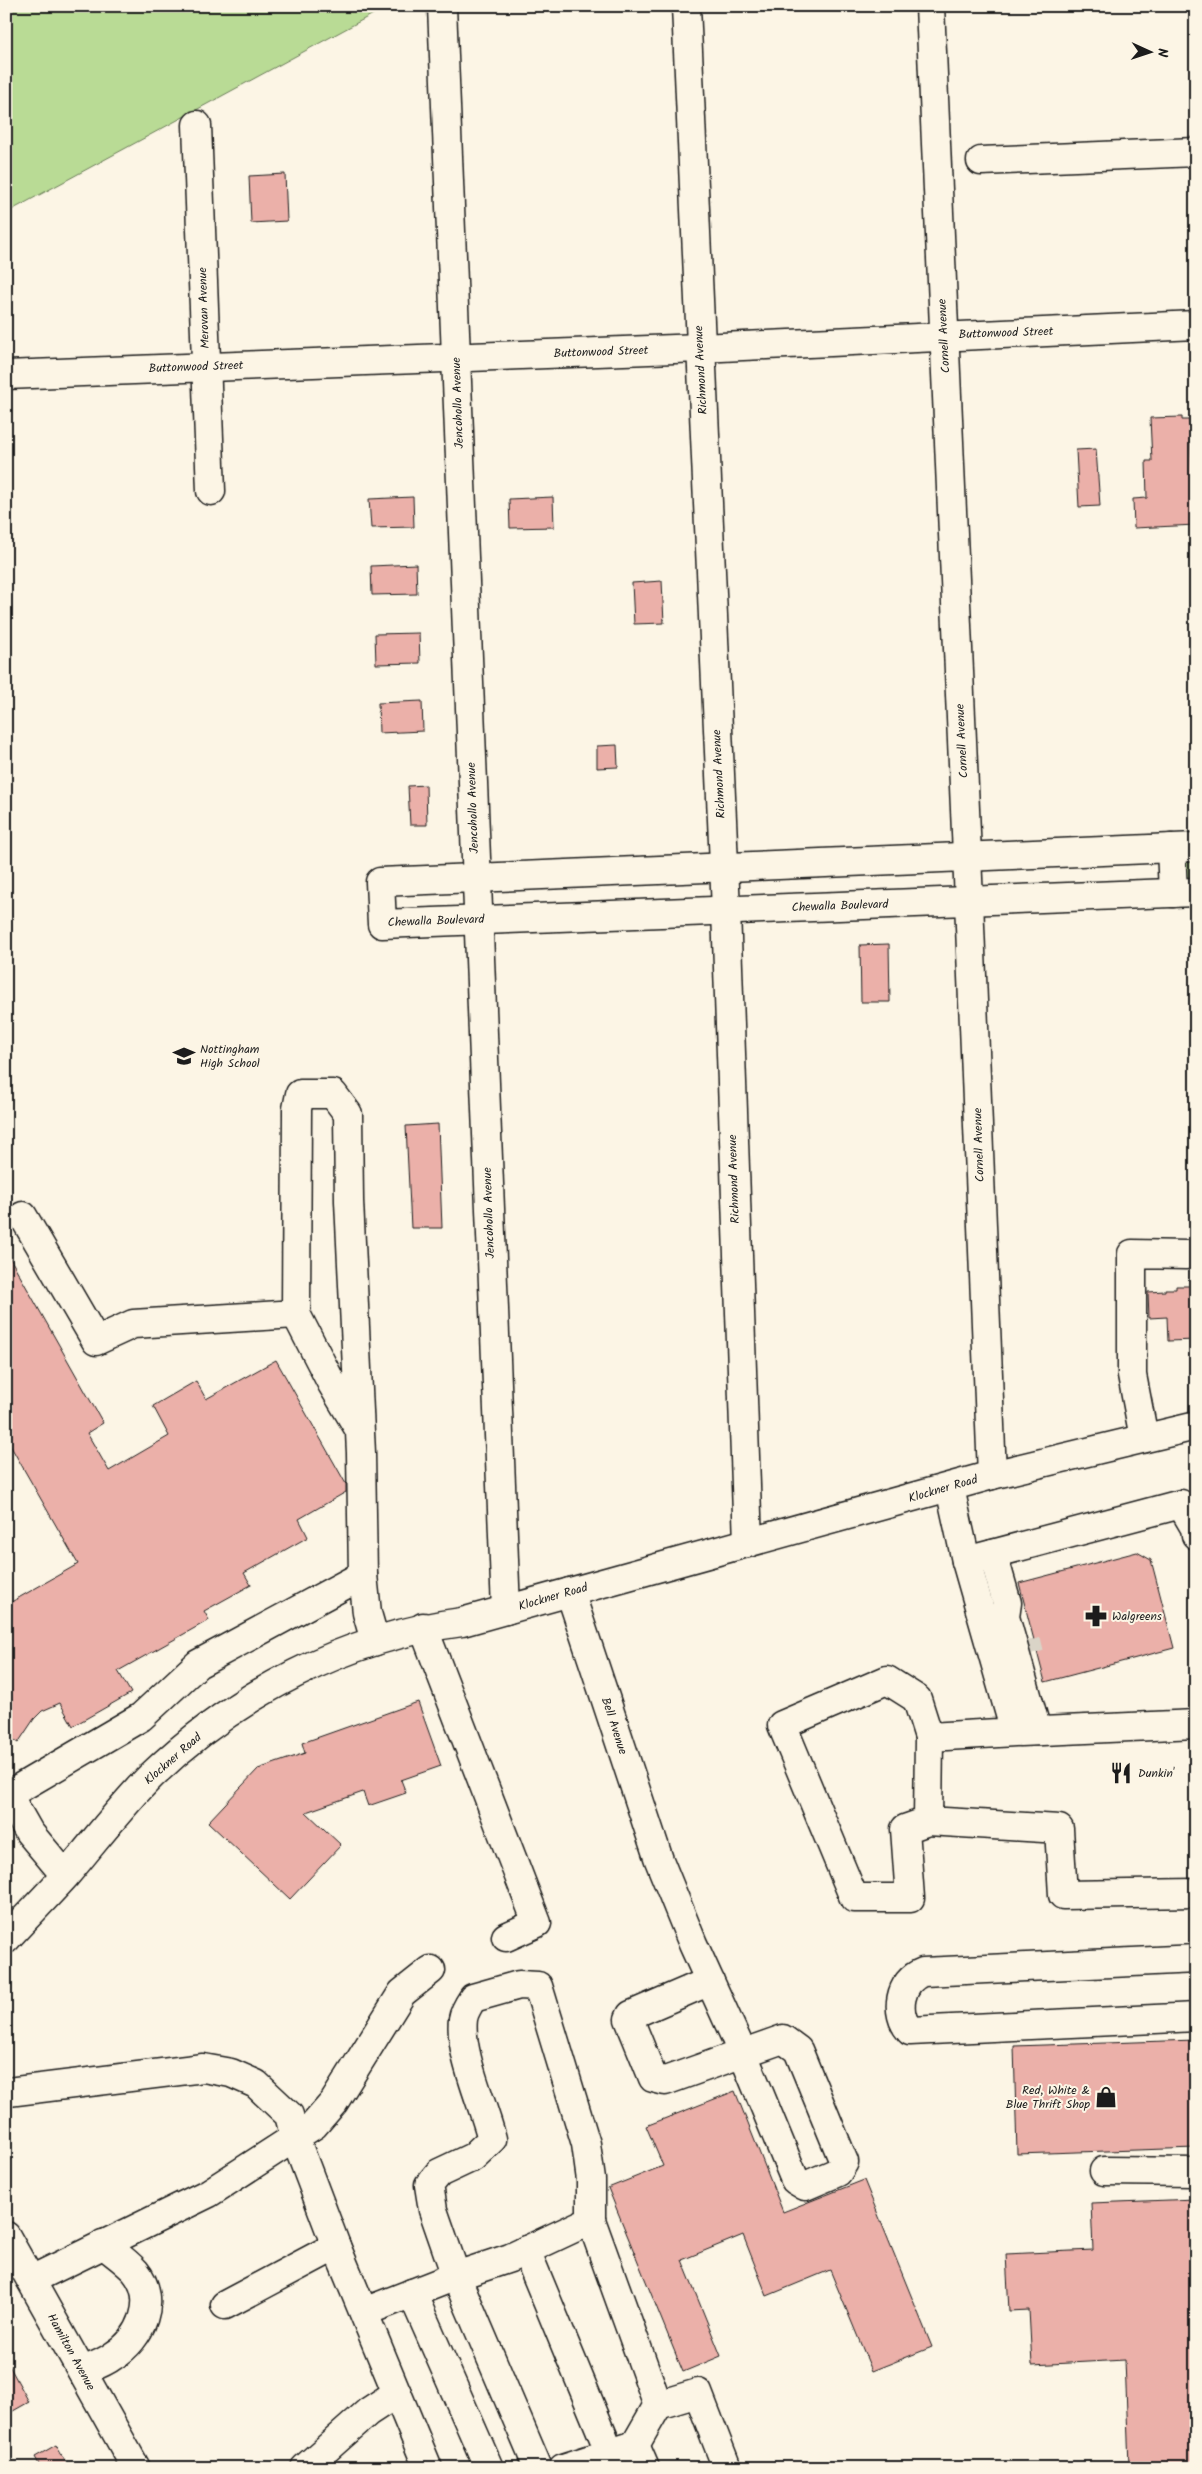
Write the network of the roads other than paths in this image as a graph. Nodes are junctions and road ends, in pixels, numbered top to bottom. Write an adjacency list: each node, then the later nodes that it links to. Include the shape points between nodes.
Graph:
1 (442, 6): 10 (street, Jencohollo Avenue)
2 (686, 6): 9 (street, Richmond Avenue)
3 (930, 6): 8 (street, Cornell Avenue)
4 (197, 125): 11 (street, Merovan Avenue)
5 (1196, 152): 6 (street)
6 (981, 161)
7 (1196, 325): 8 (street, Buttonwood Street)
8 (944, 335): 9 (street, Buttonwood Street); 15 (street, Cornell Avenue)
9 (700, 348): 10 (street, Buttonwood Street); 16 (street, Richmond Avenue)
10 (456, 357): 11 (street, Buttonwood Street); 17 (street, Jencohollo Avenue)
11 (206, 367): 12 (street, Buttonwood Street); 13 (street, Merovan Avenue)
12 (6, 374)
13 (212, 491)
14 (1183, 848): 15 (street, Chewalla Boulevard); 18 (street)
15 (967, 858): 16 (street, Chewalla Boulevard); 19 (street, Cornell Avenue)
16 (724, 867): 17 (street, Chewalla Boulevard); 20 (street, Richmond Avenue)
17 (476, 878): 21 (street, Jencohollo Avenue); 21 (street, Chewalla Boulevard, via 380,882 381,915 382,924)
18 (1184, 892): 19 (street, Chewalla Boulevard)
19 (969, 901): 20 (street, Chewalla Boulevard); 28 (street, Cornell Avenue)
20 (726, 910): 21 (street, Chewalla Boulevard); 31 (street, Richmond Avenue)
21 (478, 920): 37 (street, Jencohollo Avenue)
22 (23, 1216): 24 (street, via 96,1341 133,1324)
23 (1186, 1255): 27 (street, via 1132,1254 1132,1374)
24 (296, 1314): 26 (street, via 332,1384); 26 (street, via 297,1108 300,1094 333,1094 348,1114 348,1200)
25 (1196, 1426): 27 (street, Klockner Road)
26 (360, 1429): 34 (street)
27 (1144, 1438): 28 (street, Klockner Road)
28 (992, 1476): 29 (street, Klockner Road)
29 (950, 1488): 31 (street, Klockner Road); 33 (street)
30 (1196, 1535): 32 (street, via 1181,1504)
31 (748, 1543): 35 (street, Klockner Road)
32 (993, 1554): 33 (street); 36 (street)
33 (966, 1561): 41 (street)
34 (363, 1575): 39 (street); 43 (street, via 198,1664 141,1717)
35 (570, 1592): 37 (street, Klockner Road); 51 (street, Bell Avenue, via 659,1860)
36 (1007, 1603): 41 (street, via 1005,1617); 41 (street, via 1019,1611 1029,1647)
37 (506, 1610): 38 (street, Klockner Road, via 462,1622)
38 (423, 1627): 39 (street, Klockner Road); 47 (street, via 537,1923)
39 (375, 1641): 45 (street, Klockner Road, via 304,1668 272,1686 192,1742 152,1776)
40 (1196, 1724): 41 (street)
41 (1034, 1731): 42 (street)
42 (930, 1737): 44 (street); 44 (street, via 917,1699 887,1680 782,1726 854,1898 910,1898 905,1829)
43 (7, 1796): 45 (street, via 29,1832)
44 (928, 1820): 46 (street, via 1059,1829 1063,1896)
45 (66, 1875): 48 (street, Klockner Road)
46 (1196, 1893)
47 (506, 1937)
48 (6, 1938)
49 (1196, 1959): 52 (street, via 923,1972 913,1976 903,1987 902,2005 904,2024 910,2031)
50 (431, 1970): 55 (street, via 402,1993 334,2102 314,2125)
51 (710, 1981): 53 (street, Bell Avenue); 53 (street, via 631,2015 629,2019 653,2078 665,2081)
52 (1196, 2017)
53 (743, 2054): 53 (street, via 795,2180 804,2186 838,2172 844,2162 798,2050 783,2038)
54 (8, 2092): 55 (street, via 203,2068 231,2073 256,2084 290,2115)
55 (295, 2138): 60 (street, via 209,2193); 61 (street)
56 (1104, 2171): 57 (street)
57 (1196, 2172)
58 (591, 2220): 62 (street); 63 (street, via 591,2180 586,2144 538,1986 519,1984 473,1998 463,2017 463,2046 492,2139 473,2157 439,2173 429,2185 433,2210); 70 (street)
59 (6, 2236): 64 (street, Hamilton Avenue)
60 (103, 2244): 64 (street); 68 (street, via 135,2272 147,2299 142,2324 131,2342 113,2356)
61 (336, 2246): 66 (street); 67 (street)
62 (526, 2250): 63 (street); 71 (street)
63 (456, 2276): 65 (street); 76 (street)
64 (31, 2280): 68 (street, Hamilton Avenue)
65 (412, 2293): 67 (street); 75 (street)
66 (225, 2305)
67 (364, 2312): 69 (street)
68 (82, 2371): 72 (street, Hamilton Avenue)
69 (397, 2392): 73 (street, via 368,2412); 74 (street)
70 (658, 2404): 71 (street); 78 (street, via 698,2393)
71 (630, 2455): 77 (street)
72 (136, 2468)
73 (305, 2468)
74 (428, 2468)
75 (489, 2468)
76 (538, 2468)
77 (563, 2468)
78 (727, 2468)

